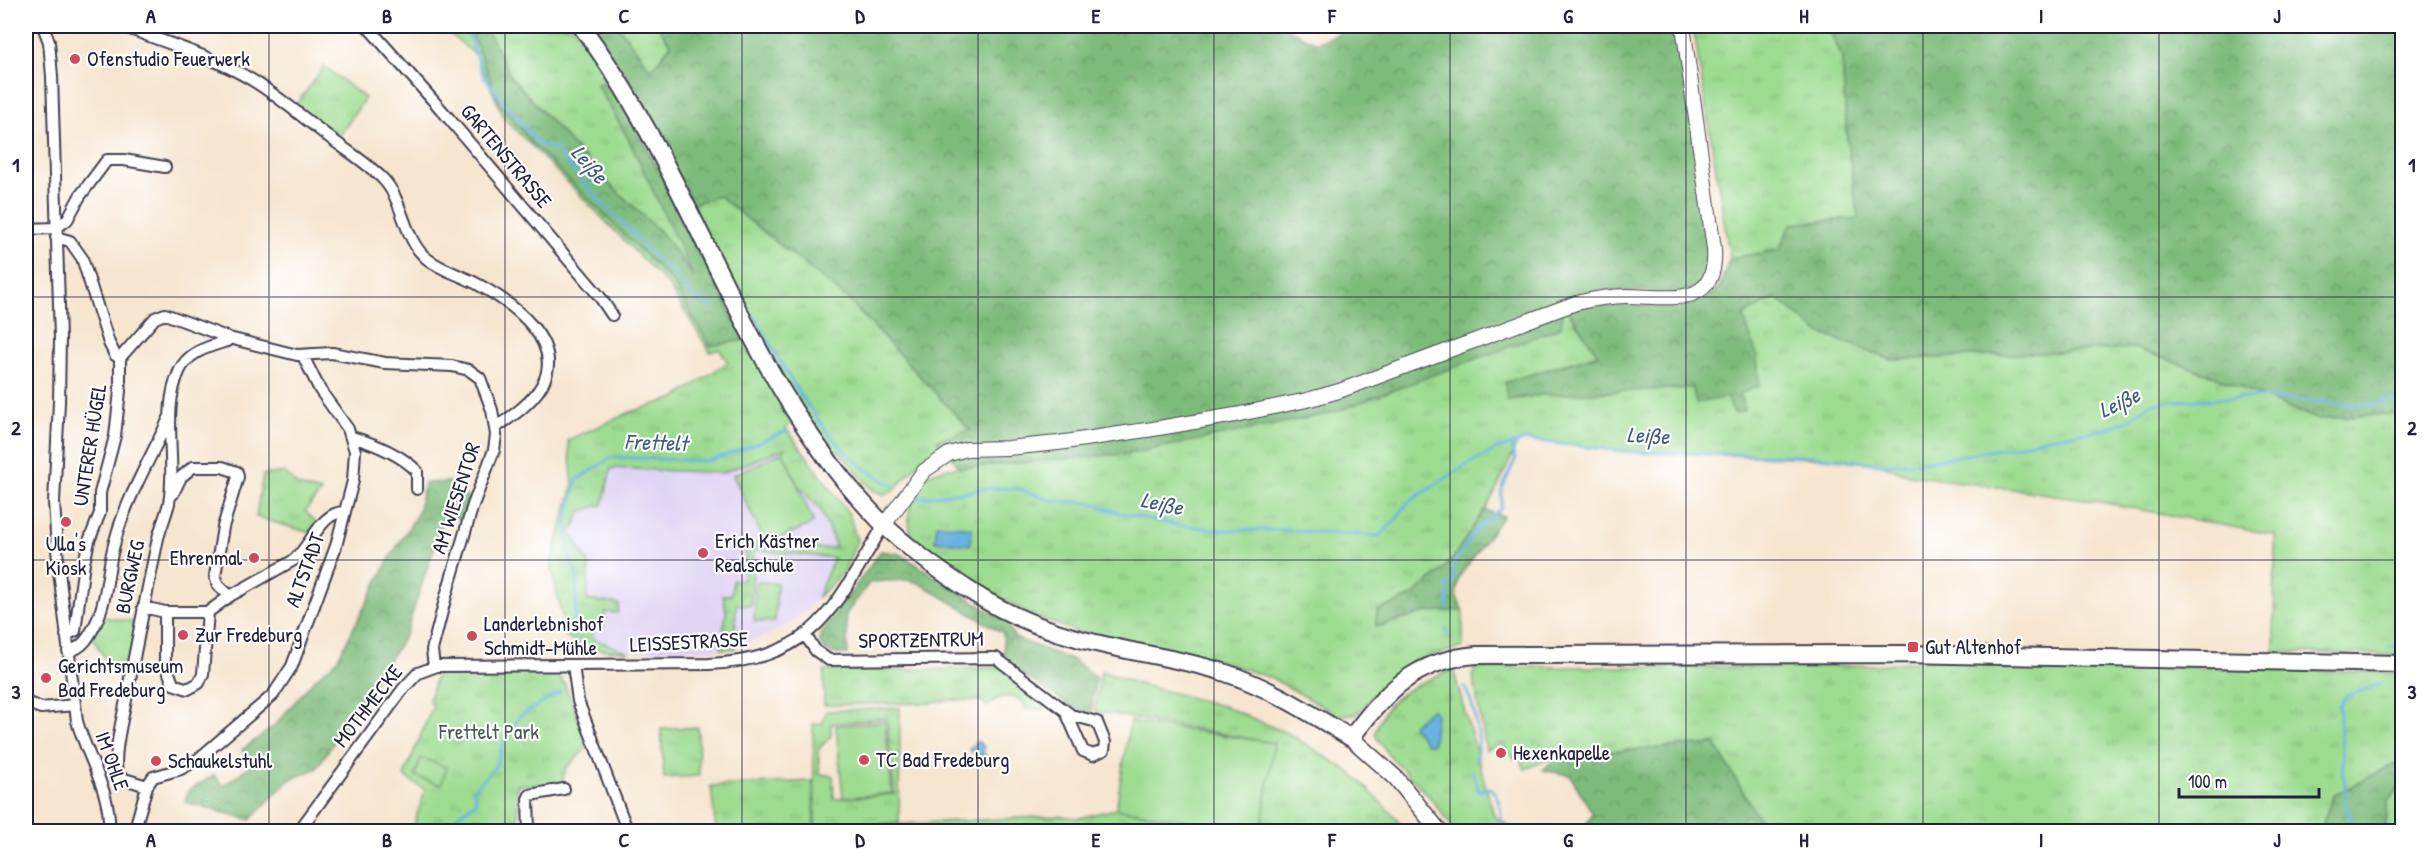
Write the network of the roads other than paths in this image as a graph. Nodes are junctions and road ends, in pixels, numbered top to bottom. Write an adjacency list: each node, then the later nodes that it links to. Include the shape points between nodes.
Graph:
1 (43, 26): 8 (street, IM OHLE, via 51,57)
2 (122, 26): 14 (street, via 237,71 272,93 382,178 426,258 485,289 529,323 546,350 545,378 532,399)
3 (367, 26): 9 (street, GARTENSTRASSE)
4 (581, 26): 19 (main road, via 634,106 754,343 801,422)
5 (1683, 26): 19 (street, via 1714,249 1713,272 1701,290 1682,297 1613,296 1576,303 1340,391 1266,410 1058,443 959,450 924,471)
6 (165, 167): 8 (street, via 107,160)
7 (26, 229): 8 (street)
8 (56, 233): 12 (street, UNTERER HÜGEL, via 79,251 110,343); 24 (street, IM OHLE, via 59,391 54,502)
9 (612, 315)
10 (229, 338): 11 (street, AM WIESENTOR); 12 (street, AM WIESENTOR, via 163,314); 13 (street, BURGWEG, via 199,351 183,364 175,382)
11 (303, 356): 14 (street, AM WIESENTOR, via 332,353 385,363 469,370 485,387); 15 (street, ALTSTADT, via 320,390)
12 (120, 358): 24 (street, UNTERER HÜGEL, via 116,436 84,563 75,632)
13 (170, 415): 17 (street, BURGWEG, via 173,463); 26 (street, via 116,537 100,614 86,640)
14 (495, 428): 29 (street, AM WIESENTOR, via 493,456 473,505 433,642)
15 (352, 437): 16 (street, via 408,463 417,471); 18 (street, ALTSTADT, via 354,471)
16 (417, 489)
17 (169, 502): 20 (street, via 181,477 193,466 237,472 215,576); 21 (street, BURGWEG)
18 (345, 512): 20 (street, via 330,516 294,560); 34 (street, ALTSTADT, via 285,680 212,749 181,769 153,777)
19 (884, 525): 25 (street, LEISSESTRASSE, via 829,614); 33 (main road, via 968,589 1026,620 1074,638 1224,672 1291,702)
20 (230, 596): 23 (street)
21 (143, 607): 22 (street); 34 (street, BURGWEG, via 116,771 119,779)
22 (165, 612): 23 (street); 23 (street, via 167,669 173,684 188,689 200,683 203,674)
23 (208, 612)
24 (66, 634): 26 (street, IM OHLE)
25 (805, 635): 27 (street, LEISSESTRASSE, via 767,656 739,662); 32 (street, SPORTZENTRUM, via 816,651 829,660 996,658)
26 (68, 651): 31 (street, IM OHLE)
27 (573, 664): 29 (street, MOTHMECKE); 40 (street, via 578,701)
28 (2403, 664): 33 (main road, via 1814,653 1477,655 1449,658 1412,674 1383,697)
29 (434, 667): 38 (street, MOTHMECKE, via 418,673 403,689)
30 (26, 702): 31 (street, via 41,708)
31 (75, 705): 36 (street, IM OHLE)
32 (1066, 712)
33 (1351, 738): 41 (main road, via 1396,778)
34 (147, 786): 37 (street)
35 (564, 789): 39 (street, via 530,795)
36 (113, 831)
37 (134, 831)
38 (298, 831)
39 (529, 831)
40 (628, 831)
41 (1440, 831)

